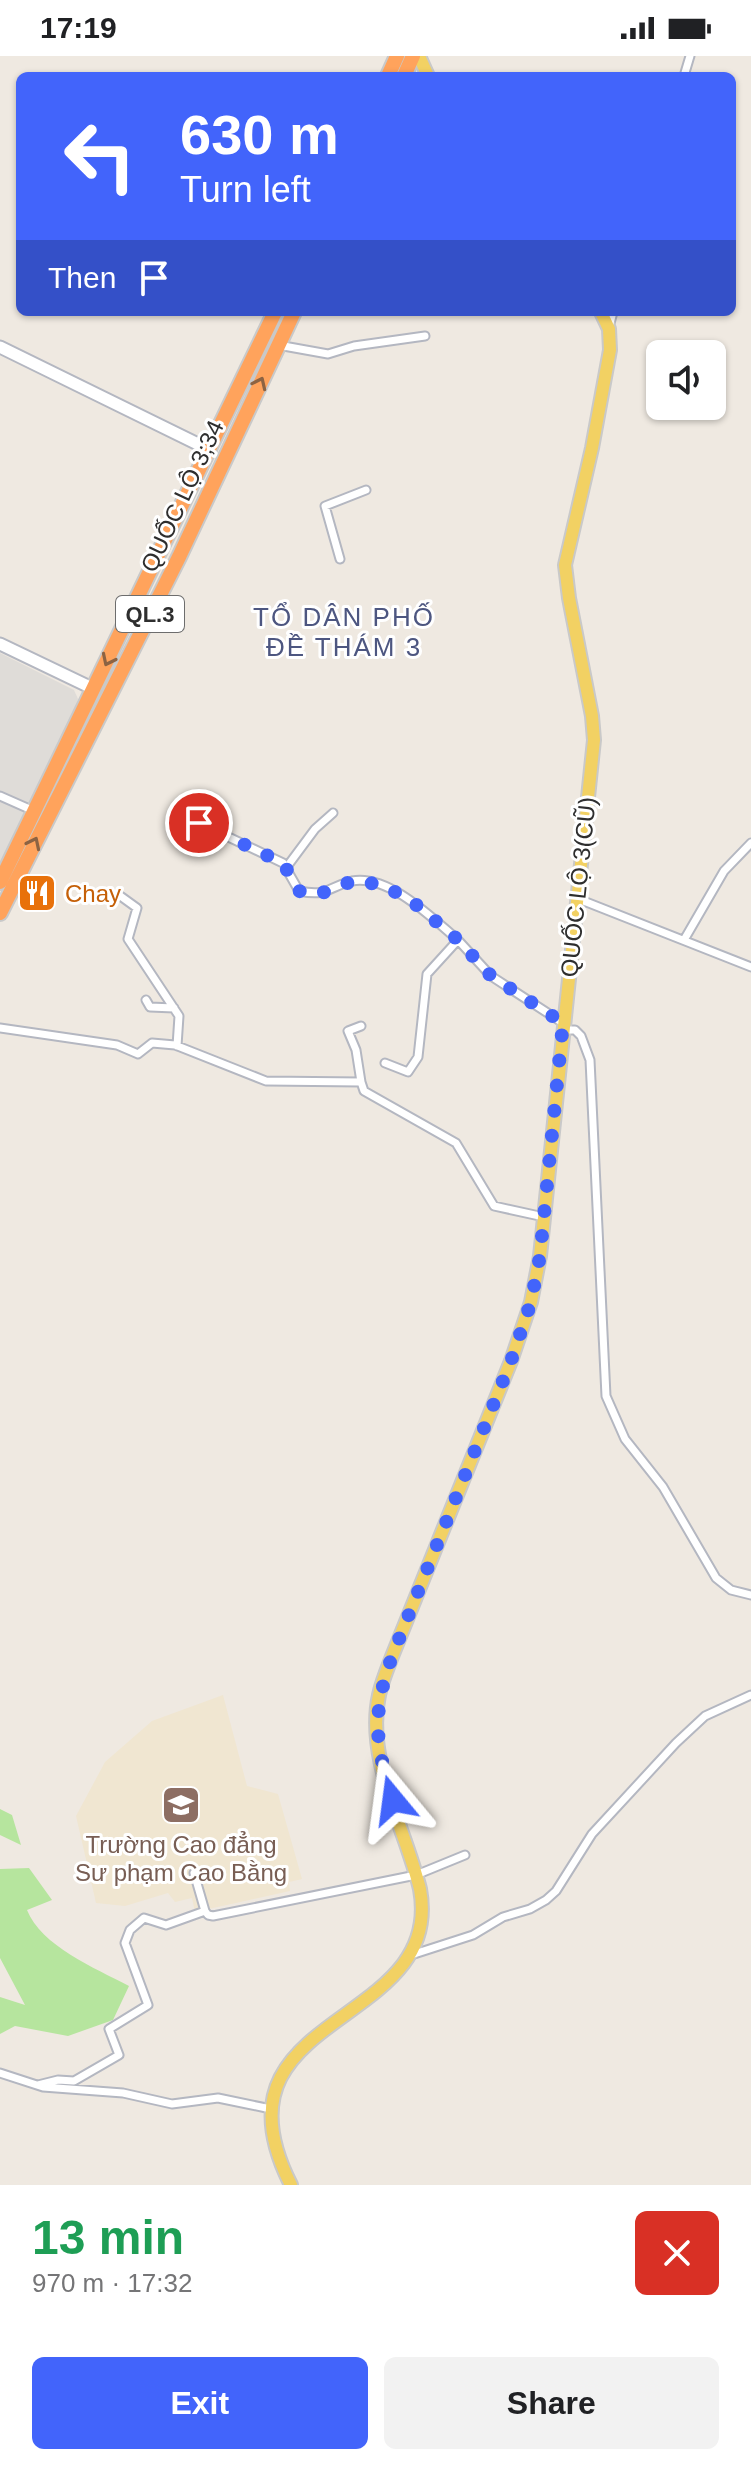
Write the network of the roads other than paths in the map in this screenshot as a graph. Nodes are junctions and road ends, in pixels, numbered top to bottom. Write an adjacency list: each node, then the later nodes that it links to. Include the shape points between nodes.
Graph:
1 (273, 316): 9 (highway, QUỐC LỘ 3;34 / QL.3)
2 (292, 316): 7 (highway, QUỐC LỘ 3;34 / QL.3)
3 (603, 316): 5 (main road, QUỐC LỘ 3(CŨ))
4 (612, 316): 5 (street)
5 (609, 329): 24 (main road, QUỐC LỘ 3(CŨ), via 595,434 565,565 594,740)
6 (425, 336): 7 (street, via 328,354)
7 (278, 345): 12 (highway, QUỐC LỘ 3;34 / QL.3, one-way to 7)
8 (0, 347): 9 (street)
9 (210, 450): 11 (highway, QUỐC LỘ 3;34 / QL.3)
10 (366, 490): 13 (street, via 325,506)
11 (164, 546): 12 (highway); 15 (highway, QUỐC LỘ 3;34 / QL.3, one-way to 15)
12 (181, 554): 15 (highway, QUỐC LỘ 3;34 / QL.3)
13 (340, 559)
14 (0, 644): 15 (street)
15 (101, 692): 17 (highway, QUỐC LỘ 3;34 / QL.3); 25 (highway, QUỐC LỘ 3;34 / QL.3, one-way to 15)
16 (0, 796): 17 (street)
17 (34, 811): 22 (highway, QUỐC LỘ 3;34 / QL.3)
18 (333, 813): 21 (street)
19 (199, 823): 21 (street)
20 (751, 843): 27 (street, via 724,871)
21 (286, 868): 26 (street, via 299,891 317,895 355,880 385,886)
22 (0, 882)
23 (119, 895): 30 (street, via 137,908 128,939)
24 (576, 898): 27 (street); 32 (main road, QUỐC LỘ 3(CŨ))
25 (0, 913)
26 (458, 940): 32 (street, via 491,976); 35 (street, via 427,974 418,1057 408,1072)
27 (684, 940): 28 (street)
28 (751, 967)
29 (146, 1000): 30 (street, via 150,1007)
30 (174, 1008): 34 (street, via 179,1016)
31 (361, 1026): 36 (street, via 348,1031)
32 (562, 1026): 37 (main road, QUỐC LỘ 3(CŨ)); 38 (street, via 581,1036 590,1060 606,1396 625,1439 663,1487 716,1578 731,1590)
33 (0, 1028): 34 (street, via 117,1045 138,1054 152,1043)
34 (177, 1046): 36 (street, via 266,1081)
35 (385, 1063)
36 (361, 1082): 37 (street, via 364,1091 456,1143 494,1206)
37 (544, 1217): 42 (main road, QUỐC LỘ 3(CŨ), via 524,1323 379,1697 382,1765)
38 (751, 1595)
39 (751, 1695): 44 (street, via 705,1716 676,1743 592,1834 546,1900 473,1935)
40 (465, 1855): 42 (street)
41 (194, 1873): 43 (street)
42 (416, 1875): 43 (street, via 213,1916); 44 (main road, QUỐC LỘ 3(CŨ), via 423,1918)
43 (205, 1911): 46 (street, via 166,1925 144,1918 130,1930 125,1943 148,2005 109,2029 119,2055 74,2081)
44 (408, 1956): 47 (main road, QUỐC LỘ 3(CŨ), via 379,1988 297,2053 275,2087)
45 (0, 2073): 46 (street)
46 (38, 2085): 47 (street, via 123,2093 172,2104 218,2098)
47 (271, 2109): 48 (main road, QUỐC LỘ 3(CŨ), via 276,2148)
48 (291, 2185)

